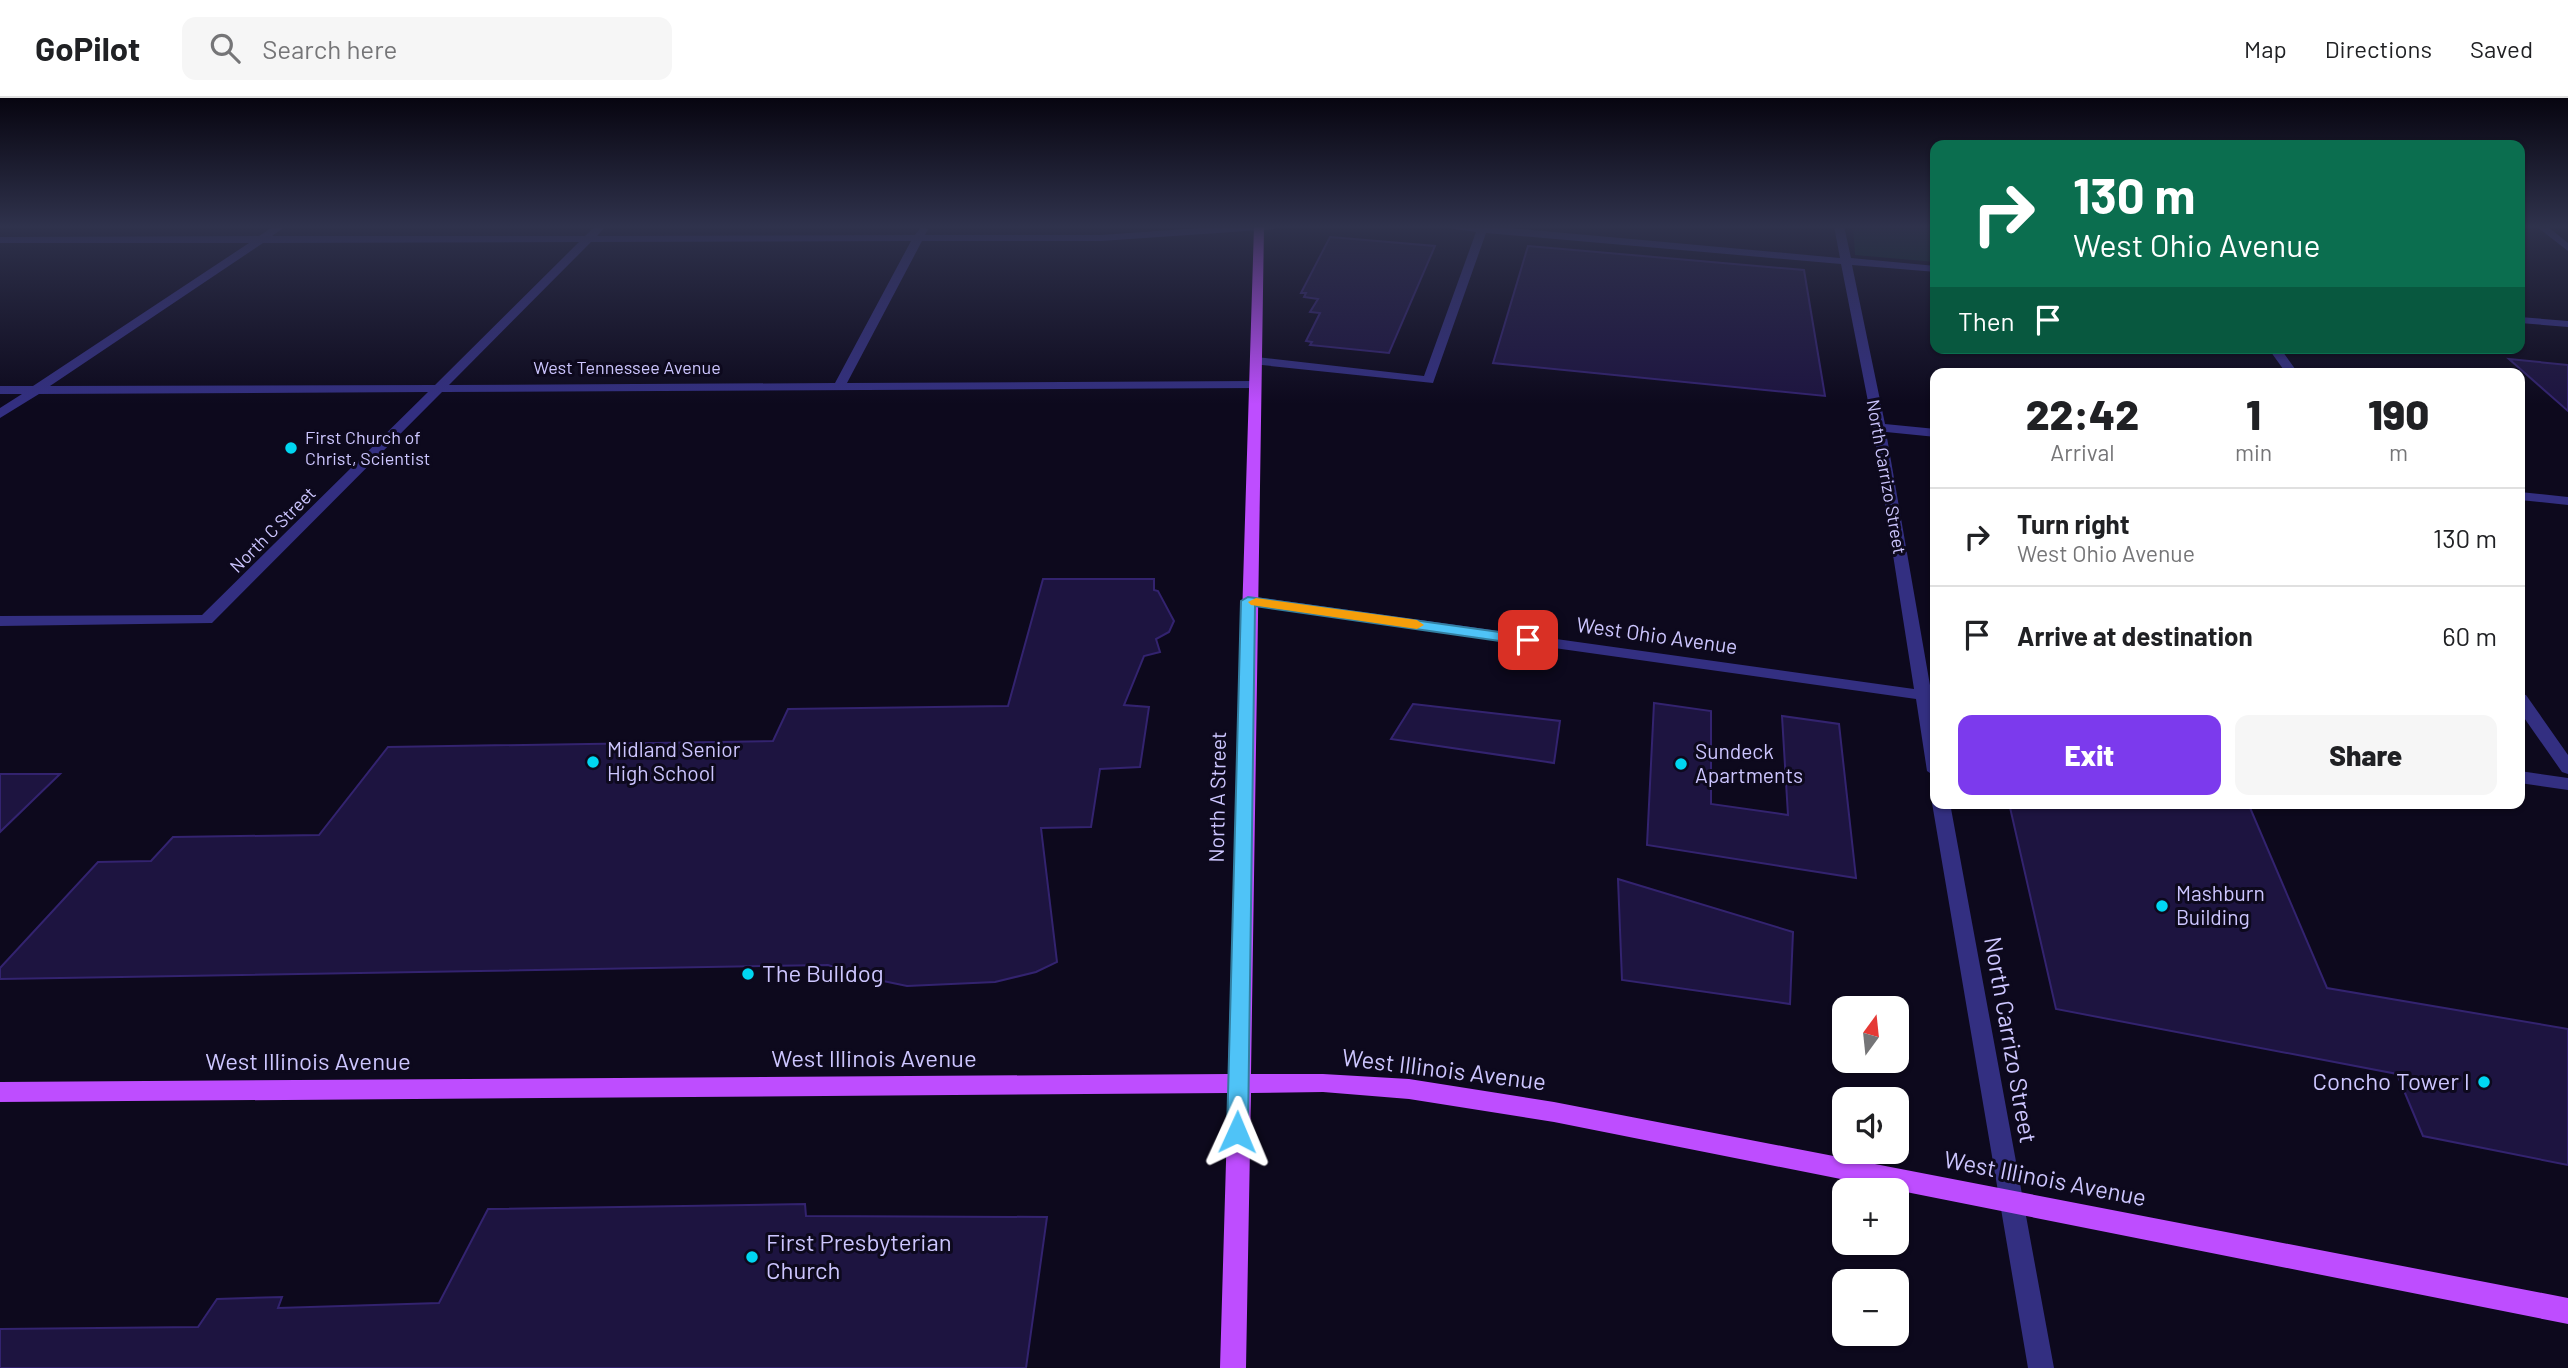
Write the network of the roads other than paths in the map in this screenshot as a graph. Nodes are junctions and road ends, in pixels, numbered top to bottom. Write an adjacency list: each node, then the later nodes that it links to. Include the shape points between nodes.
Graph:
1 (192, 285): 14 (street)
2 (542, 285): 12 (street, North C Street)
3 (893, 285): 11 (street)
4 (1258, 285): 9 (main road, North A Street)
5 (1462, 285): 9 (street, via 1429,380)
6 (1849, 285): 16 (street, North Carrizo Street)
7 (2525, 320): 8 (street)
8 (2568, 324)
9 (1256, 361): 10 (main road, North A Street)
10 (1254, 386): 11 (street, West Tennessee Avenue); 20 (main road, North A Street)
11 (839, 387): 12 (street, West Tennessee Avenue)
12 (439, 388): 14 (street, West Tennessee Avenue); 21 (street, North C Street, via 206,620)
13 (0, 390): 14 (street, West Tennessee Avenue)
14 (35, 390): 15 (street)
15 (0, 414)
16 (1879, 427): 17 (street); 22 (street, North Carrizo Street)
17 (1930, 432)
18 (2525, 497): 19 (street)
19 (2568, 501)
20 (1248, 601): 22 (street, West Ohio Avenue); 28 (main road, North A Street)
21 (0, 621)
22 (1929, 696)
23 (2525, 706): 24 (street)
24 (2568, 768)
25 (2525, 778): 26 (street)
26 (2568, 784)
27 (1942, 809): 30 (street, North Carrizo Street)
28 (1238, 1084): 29 (main road, West Illinois Avenue); 30 (main road, West Illinois Avenue, via 1409,1089 1565,1114); 32 (main road, North A Street)
29 (0, 1092)
30 (2011, 1200): 31 (main road, West Illinois Avenue); 33 (street, North Carrizo Street)
31 (2568, 1311)
32 (1233, 1368)
33 (2040, 1368)

